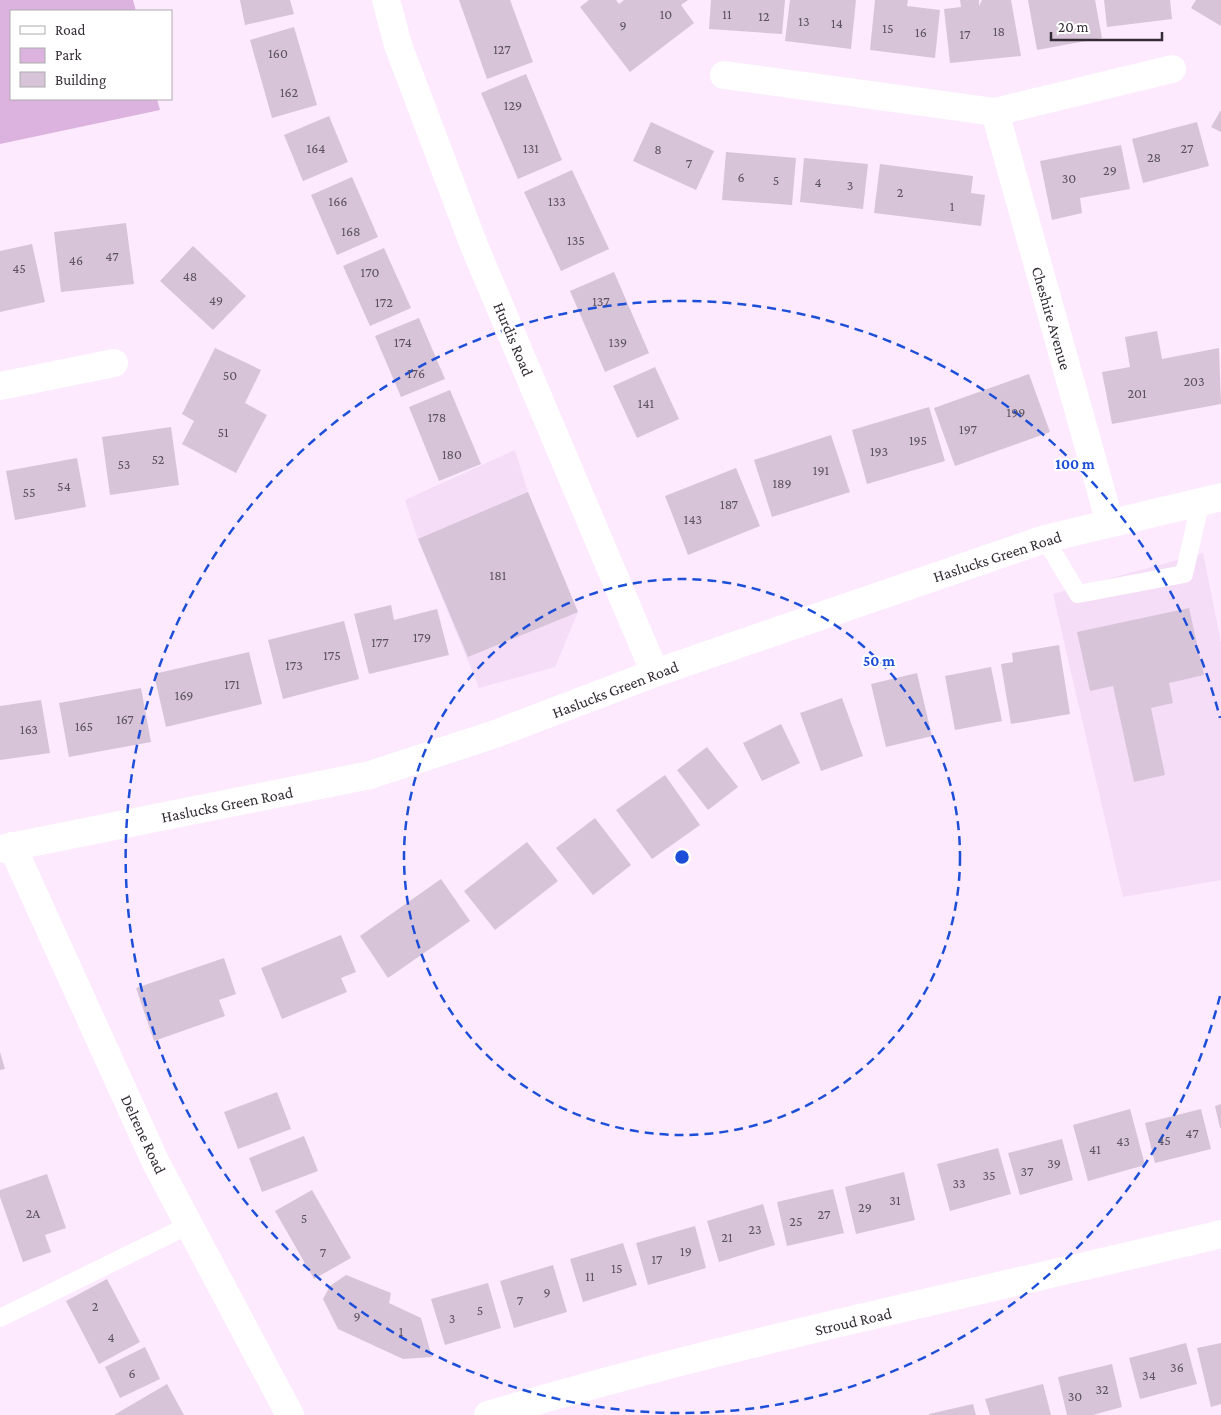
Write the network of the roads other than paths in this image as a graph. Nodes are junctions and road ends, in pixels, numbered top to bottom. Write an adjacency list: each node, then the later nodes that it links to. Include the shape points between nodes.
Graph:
1 (386, 0): 10 (street, Hurdis Road, via 398,45 475,248)
2 (1172, 69): 4 (street)
3 (724, 74): 4 (street)
4 (995, 112): 8 (street, Cheshire Avenue)
5 (114, 363): 6 (street)
6 (0, 386)
7 (1211, 498): 8 (street, Haslucks Green Road); 9 (lane, via 1184,574 1078,594)
8 (1110, 523): 9 (street, Haslucks Green Road)
9 (1045, 539): 10 (street, Haslucks Green Road)
10 (655, 673): 11 (street, Haslucks Green Road, via 495,734 370,775)
11 (6, 848): 12 (street, Delrene Road)
12 (189, 1225): 14 (lane); 15 (street, Delrene Road)
13 (1221, 1234): 16 (street, Stroud Road, via 761,1343 568,1391)
14 (0, 1318)
15 (290, 1415)
16 (488, 1415)

